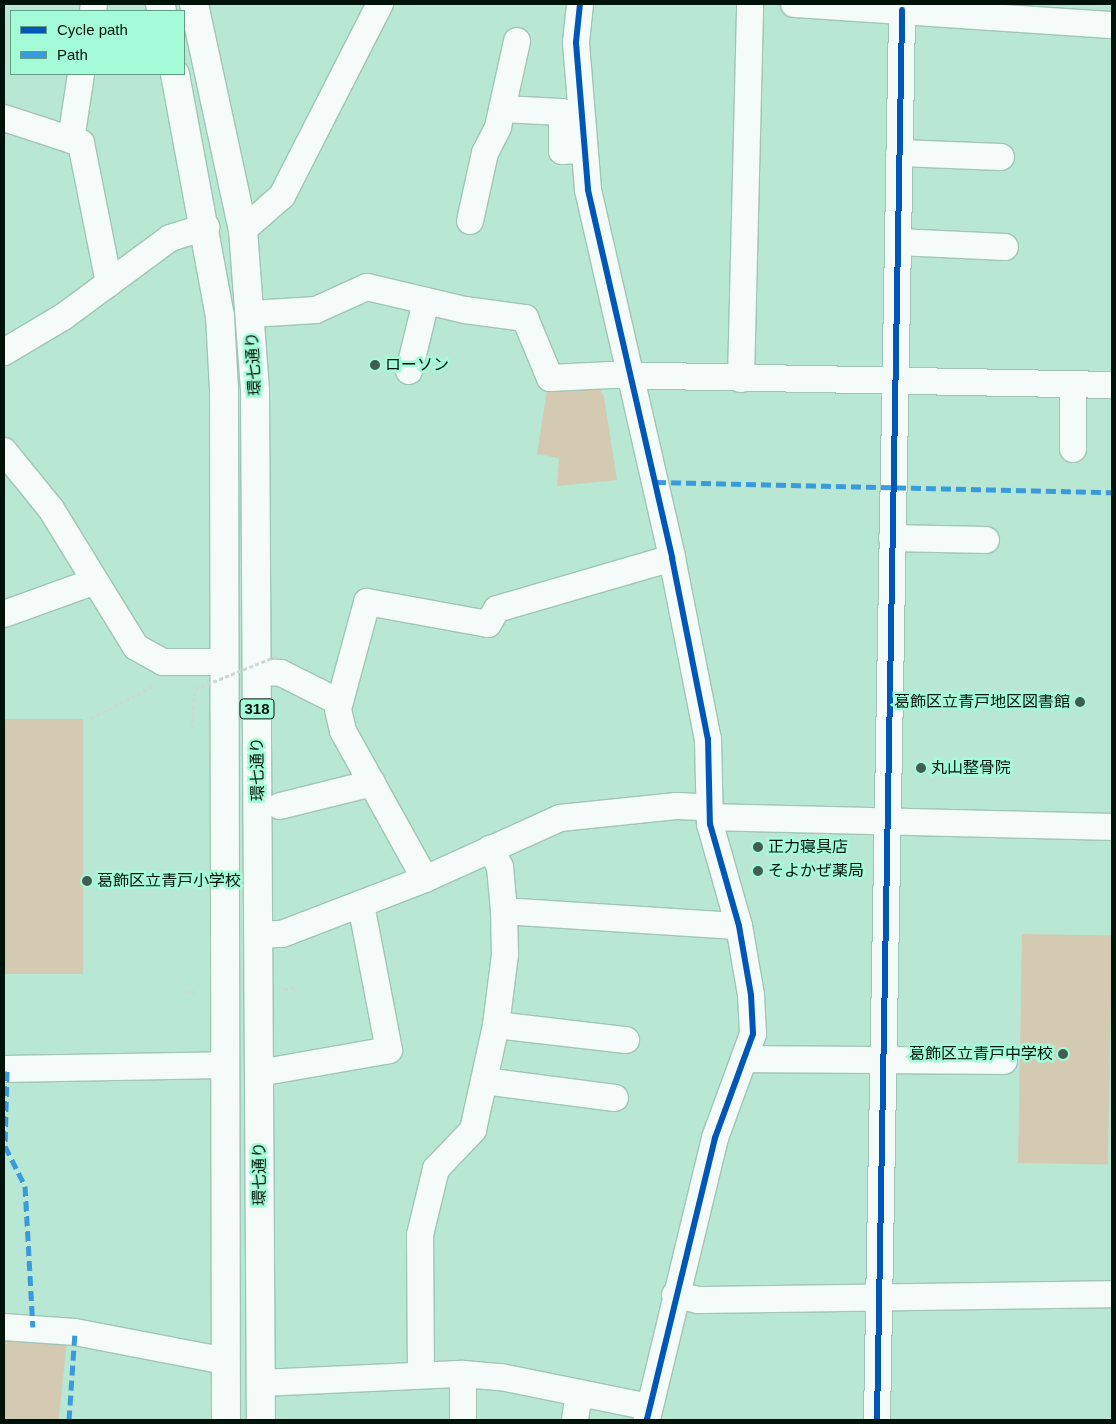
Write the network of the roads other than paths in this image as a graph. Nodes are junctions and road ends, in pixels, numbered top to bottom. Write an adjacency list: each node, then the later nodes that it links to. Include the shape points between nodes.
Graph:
1 (194, 4): 20 (main road, 環七通り / 318)
2 (380, 4): 20 (street, via 282,196)
3 (580, 4): 15 (street, via 576,43)
4 (750, 4): 29 (street)
5 (794, 4): 6 (street)
6 (905, 8): 7 (street); 16 (street)
7 (1030, 11): 8 (street)
8 (1112, 24)
9 (516, 41): 12 (street)
10 (81, 75): 14 (street)
11 (175, 75): 19 (main road, 環七通り / 318)
12 (502, 110): 15 (street, via 562,112 562,151); 18 (street, via 486,153)
13 (4, 118): 14 (street)
14 (71, 140): 23 (street, via 81,143)
15 (584, 150): 28 (street, via 588,190)
16 (899, 153): 17 (street); 21 (street)
17 (1001, 157)
18 (470, 221)
19 (206, 227): 23 (street, via 170,238); 40 (main road, 環七通り / 318, via 220,316 224,389)
20 (243, 230): 25 (main road, 環七通り / 318)
21 (898, 242): 22 (street); 30 (street)
22 (1005, 247)
23 (110, 283): 26 (street)
24 (426, 301): 25 (street, via 367,287 316,310); 27 (street); 28 (street, via 525,318 550,378)
25 (251, 314): 41 (main road, 環七通り / 318)
26 (4, 352)
27 (409, 371)
28 (632, 376): 29 (street); 37 (street)
29 (741, 379): 30 (street)
30 (895, 381): 31 (street); 35 (street)
31 (1073, 384): 32 (street); 33 (street)
32 (1112, 385)
33 (1073, 449)
34 (4, 451): 38 (street, via 51,509)
35 (892, 538): 36 (street); 46 (street)
36 (986, 540)
37 (672, 558): 42 (street, via 497,608 488,624 366,602); 45 (street, via 708,738)
38 (93, 582): 39 (street); 40 (street, via 136,647 163,662)
39 (4, 614)
40 (224, 662): 59 (main road, 環七通り / 318)
41 (266, 664): 42 (street); 53 (main road, 環七通り / 318)
42 (339, 702): 43 (street, via 343,731)
43 (372, 783): 44 (street); 49 (street)
44 (280, 806)
45 (710, 812): 46 (street); 48 (street, via 676,806 560,818); 52 (street)
46 (888, 822): 47 (street); 57 (street)
47 (1112, 827)
48 (490, 848): 49 (street); 51 (street, via 500,867)
49 (425, 879): 50 (street)
50 (361, 904): 53 (street, via 282,934); 61 (street, via 389,1050)
51 (504, 911): 52 (street); 54 (street, via 505,955)
52 (739, 926): 56 (street, via 751,995 752,1034)
53 (260, 935): 61 (main road, 環七通り / 318)
54 (496, 1025): 55 (street); 62 (street)
55 (626, 1040)
56 (746, 1059): 57 (street); 65 (street, via 715,1138)
57 (880, 1060): 58 (street); 66 (street)
58 (1004, 1061)
59 (226, 1065): 60 (street); 68 (main road, 環七通り / 318)
60 (4, 1069)
61 (259, 1073): 71 (main road, 環七通り / 318)
62 (484, 1080): 63 (street); 70 (street, via 473,1130 436,1170 420,1235)
63 (615, 1098)
64 (1112, 1294): 66 (street)
65 (681, 1297): 66 (street); 73 (street)
66 (878, 1298): 78 (street)
67 (4, 1327): 68 (street, via 75,1332)
68 (226, 1361): 74 (main road, 環七通り / 318)
69 (463, 1374): 70 (street); 72 (street, via 502,1377); 76 (street)
70 (421, 1375): 71 (street)
71 (261, 1383): 75 (main road, 環七通り / 318)
72 (579, 1393): 73 (street); 77 (street)
73 (648, 1414)
74 (226, 1420)
75 (261, 1420)
76 (463, 1420)
77 (575, 1420)
78 (877, 1420)

